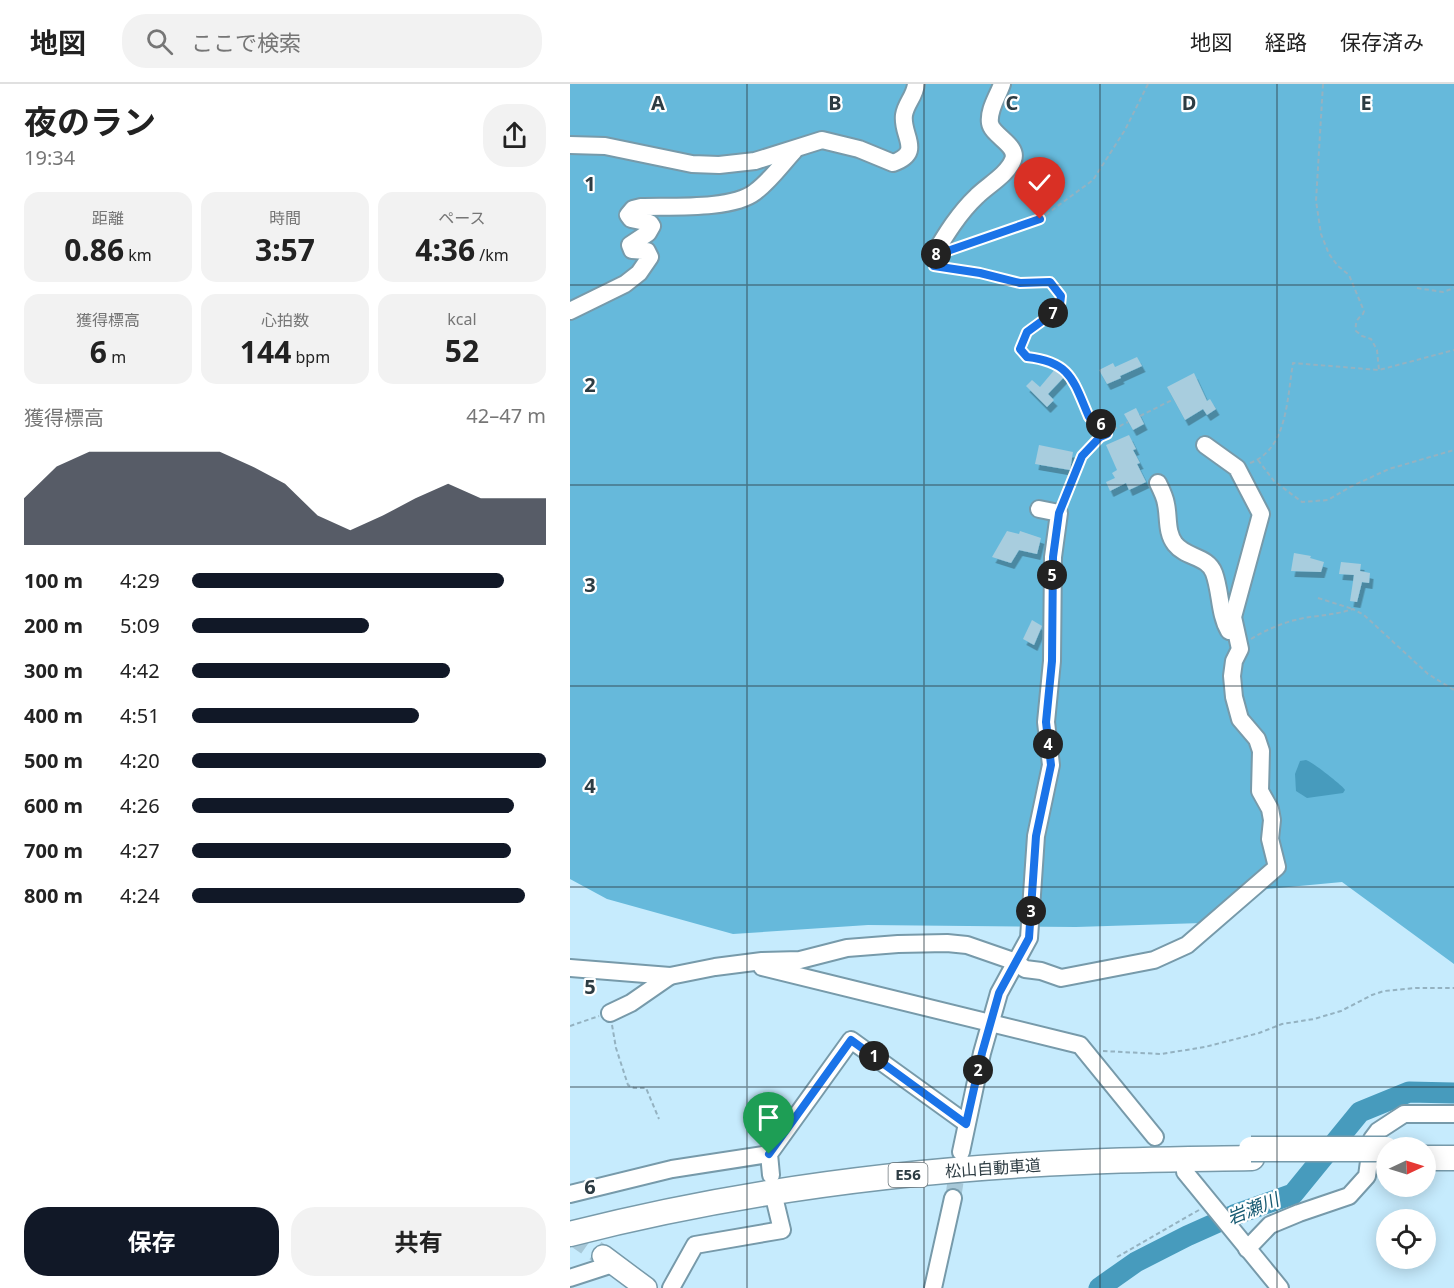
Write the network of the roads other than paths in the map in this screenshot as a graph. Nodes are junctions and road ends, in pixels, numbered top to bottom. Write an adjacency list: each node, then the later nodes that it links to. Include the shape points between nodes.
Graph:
1 (916, 84): 4 (street, via 903,118 909,145 904,159 893,163 822,140)
2 (1002, 84): 5 (street, via 989,120 1010,146 1013,160 951,225)
3 (570, 145): 4 (street, via 605,146 692,164 718,165 755,161)
4 (796, 148): 6 (street, via 755,193 705,206 633,209 628,214 630,219 652,226 630,245 632,250 647,251 650,258 625,284)
5 (933, 256)
6 (570, 311)
7 (1205, 445): 10 (street, via 1237,468 1261,514 1233,616)
8 (1158, 483): 10 (street, via 1166,503 1169,534 1185,553 1209,563 1225,623)
9 (1039, 509): 11 (street, via 1059,513 1053,557 1052,661 1046,722 1051,765 1036,836 1029,938)
10 (1239, 643): 11 (street, via 1232,676 1234,697 1240,719 1257,739 1261,751 1260,791 1270,809 1270,839 1276,867 1187,945 1154,960 1061,978)
11 (1016, 963): 12 (street, via 967,945 947,943 847,948 800,960); 16 (street, via 999,993)
12 (748, 964): 14 (street); 16 (street)
13 (570, 968): 14 (street)
14 (670, 976): 15 (street)
15 (610, 1013)
16 (991, 1022): 18 (street); 19 (street, via 1080,1045)
17 (1454, 1114): 36 (street, via 1404,1114 1372,1139 1367,1176 1349,1196 1270,1226)
18 (966, 1124): 23 (street); 24 (street, via 851,1040)
19 (1155, 1137)
20 (1376, 1149): 25 (highway, 松山自動車道 / E56, bridge)
21 (1436, 1149): 22 (highway)
22 (1454, 1150)
23 (961, 1152)
24 (769, 1154): 30 (street); 31 (street, via 672,1169)
25 (1251, 1154): 26 (highway, 松山自動車道 / E56); 34 (highway, 松山自動車道 / E56, via 1071,1152 943,1161 795,1177); 35 (highway, 松山自動車道 / E56, via 1084,1161 787,1189 717,1200)
26 (1376, 1158)
27 (1436, 1158): 28 (highway)
28 (1454, 1158)
29 (1185, 1172): 36 (street)
30 (771, 1175)
31 (570, 1194)
32 (953, 1197): 41 (street)
33 (775, 1202): 40 (street, via 782,1230 695,1245)
34 (570, 1223)
35 (570, 1234)
36 (1244, 1245): 42 (street)
37 (608, 1260): 38 (street); 39 (main road)
38 (570, 1278)
39 (646, 1288)
40 (671, 1288)
41 (933, 1288)
42 (1281, 1288)

